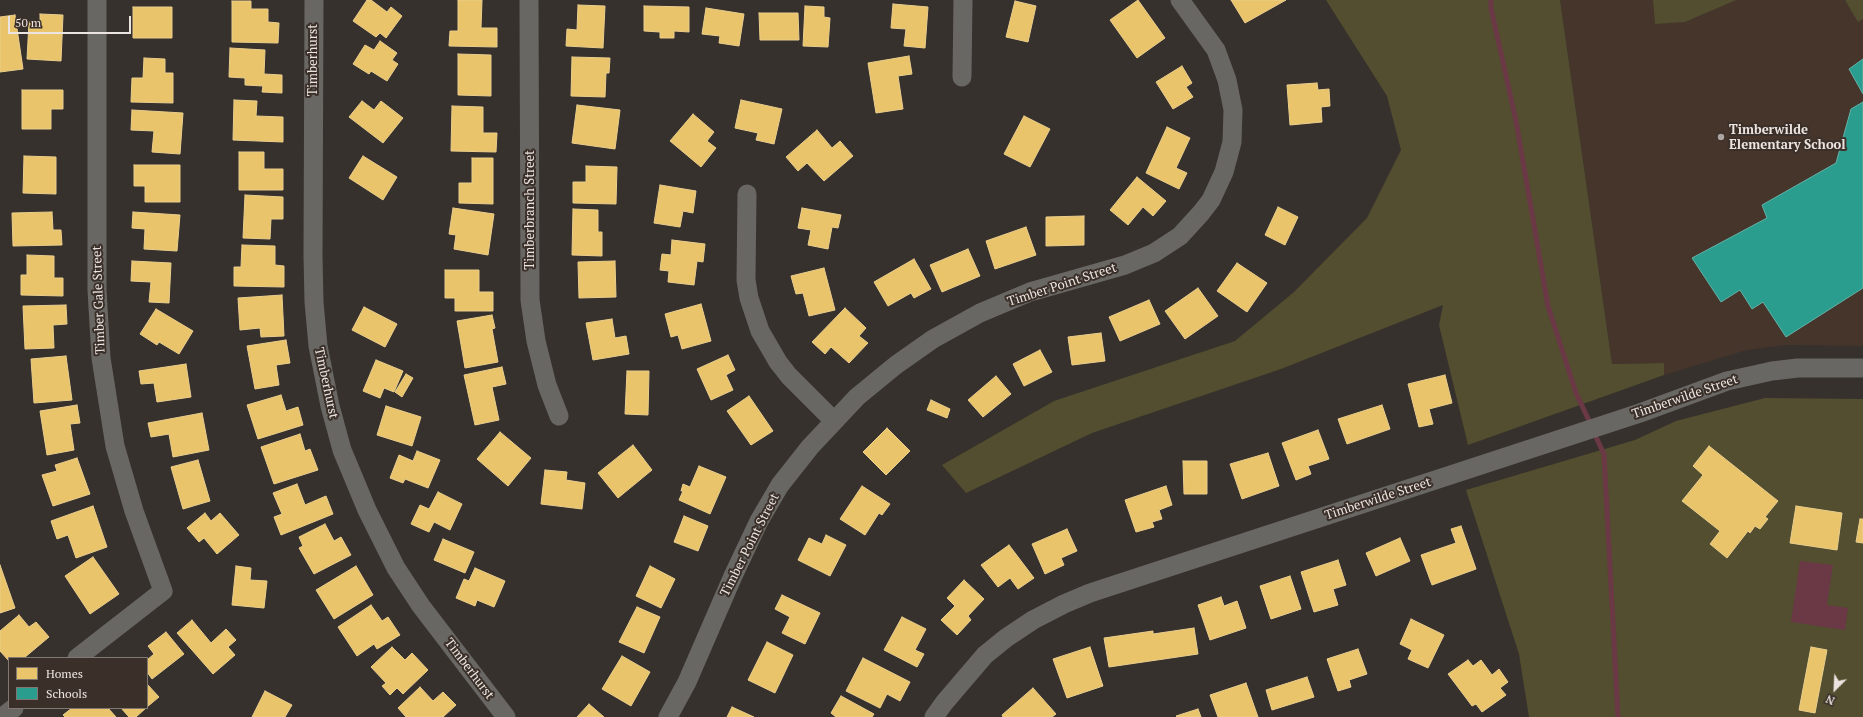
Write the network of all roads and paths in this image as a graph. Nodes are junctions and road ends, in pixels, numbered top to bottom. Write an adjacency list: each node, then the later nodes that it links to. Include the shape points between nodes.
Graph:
1 (97, 0): 11 (street, Timber Gale Street, via 97,290 101,358 115,446 134,511 162,590)
2 (314, 0): 12 (street, Timberhurst, via 314,302 318,346 330,406 342,450 367,510 396,568 421,606)
3 (529, 0): 9 (street, Timberbranch Street, via 530,300 536,341 547,385)
4 (963, 0): 6 (street)
5 (1180, 0): 10 (street, Timber Point Street, via 1216,50 1227,80 1233,110 1232,142 1226,165 1218,187 1202,213 1180,236 1154,253 1125,265 1030,292 980,313 932,339 896,364)
6 (962, 77)
7 (747, 194): 10 (street, via 746,280 760,331 789,376)
8 (1863, 368): 14 (street, Timberwilde Street, via 1798,368 1752,375 1090,593 1033,620 1006,638 985,655)
9 (559, 416)
10 (834, 421): 13 (street, Timber Point Street, via 780,485 759,521 732,576 687,682)
11 (78, 657)
12 (506, 717)
13 (668, 717)
14 (934, 717)

